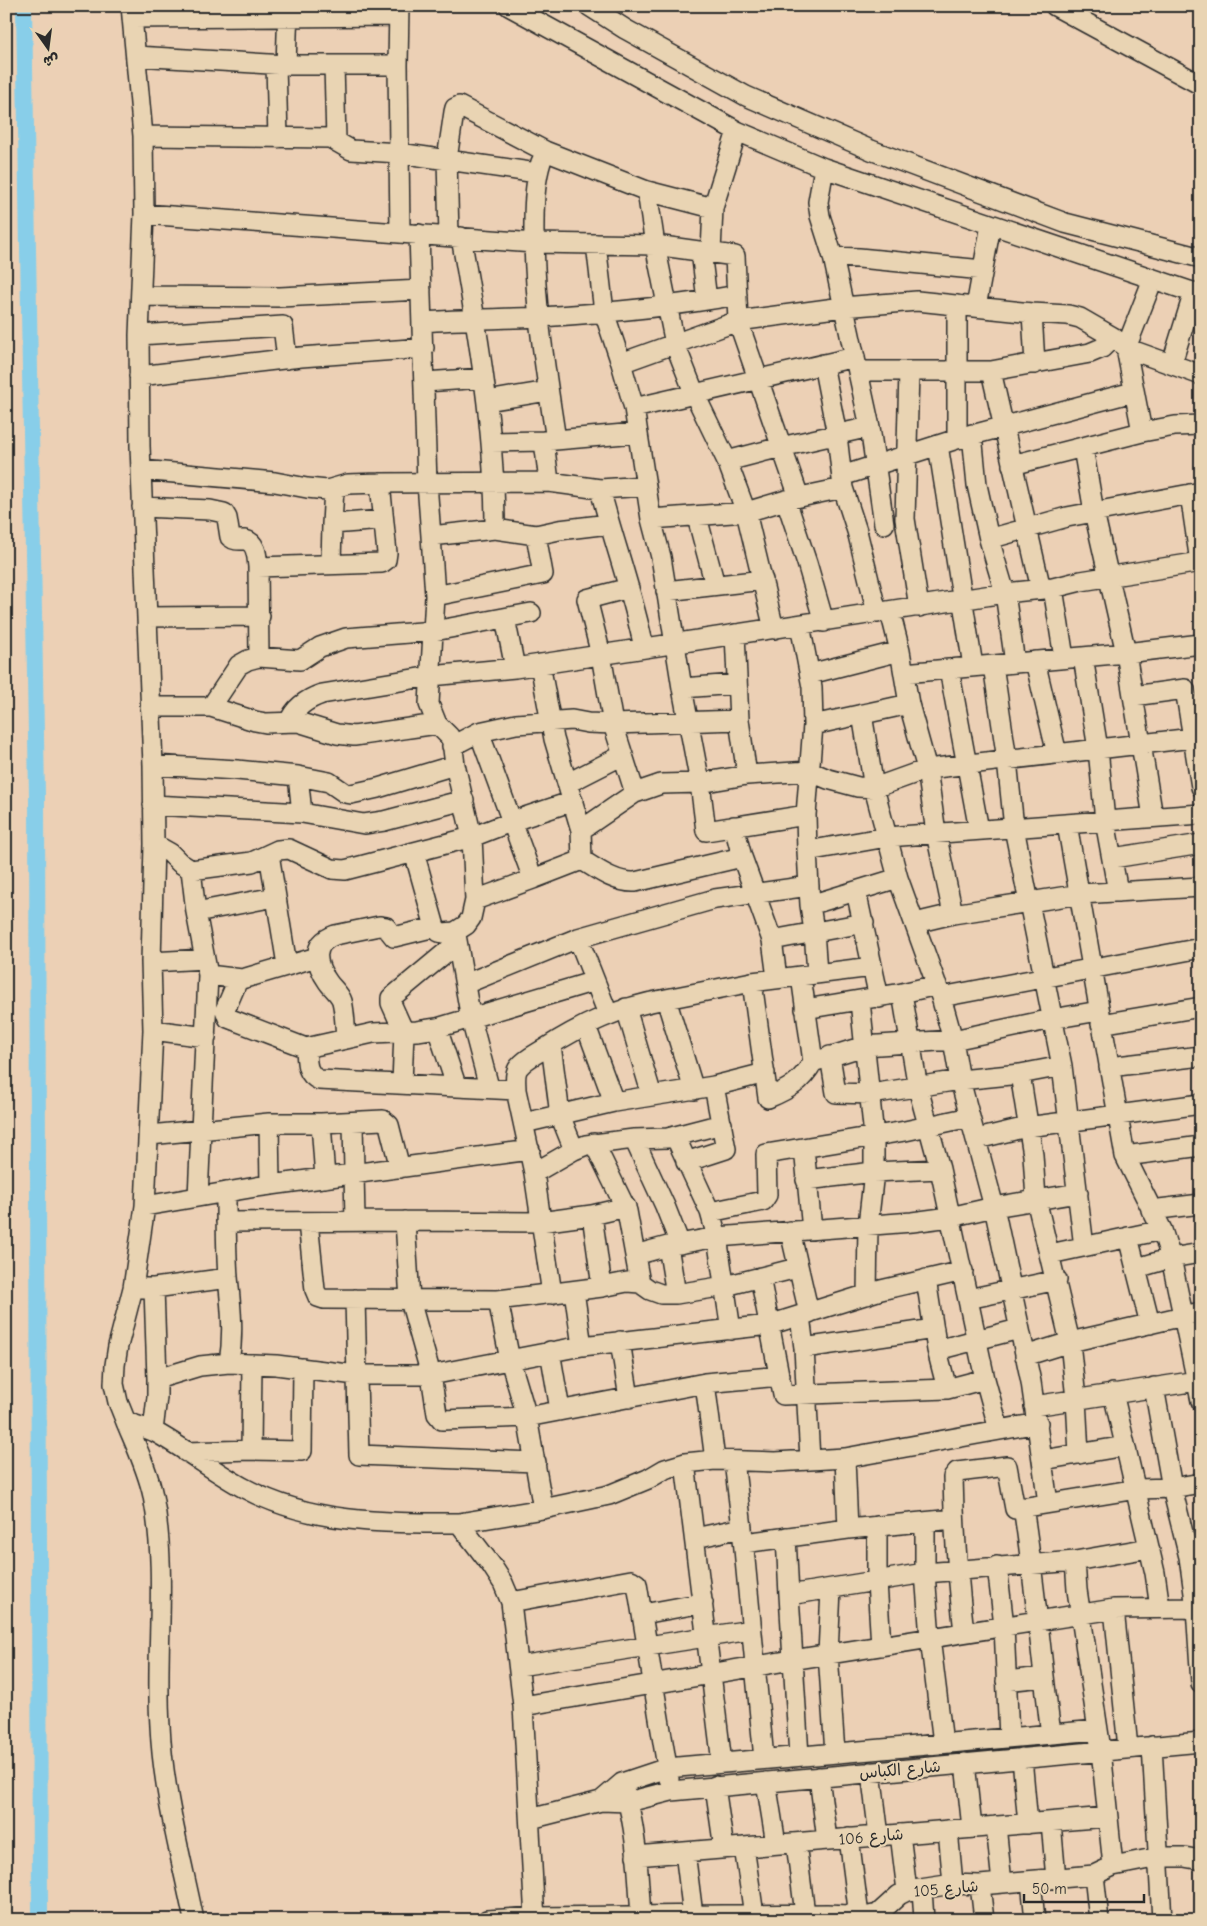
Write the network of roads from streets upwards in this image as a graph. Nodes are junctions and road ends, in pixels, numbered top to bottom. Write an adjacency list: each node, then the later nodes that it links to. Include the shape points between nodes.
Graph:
1 (508, 6): 12 (street)
2 (590, 6): 33 (street, via 746,96 871,150 1065,223)
3 (1055, 6): 11 (street)
4 (288, 11): 5 (street); 6 (street); 8 (street)
5 (398, 11): 10 (street)
6 (132, 12): 7 (street)
7 (136, 56): 8 (street); 13 (street)
8 (281, 65): 9 (street); 14 (street)
9 (334, 65): 10 (street); 15 (street)
10 (398, 65): 17 (street)
11 (1201, 85)
12 (737, 131): 19 (street); 22 (street)
13 (142, 136): 14 (street); 23 (street)
14 (278, 138): 15 (street)
15 (336, 140): 17 (street, via 351,150)
16 (545, 151): 18 (street, via 459,106 454,112); 20 (street); 21 (street)
17 (399, 153): 18 (street); 25 (street)
18 (447, 159): 20 (street); 27 (street)
19 (824, 168): 24 (street); 32 (street, via 818,202)
20 (538, 173): 28 (street)
21 (647, 191): 22 (street); 30 (street)
22 (713, 208): 31 (street)
23 (144, 214): 25 (street); 39 (street)
24 (991, 225): 34 (street); 35 (street)
25 (400, 233): 26 (street)
26 (419, 234): 27 (street); 36 (street)
27 (455, 236): 28 (street); 48 (street)
28 (534, 243): 29 (street); 47 (street)
29 (596, 244): 30 (street); 45 (street)
30 (655, 245): 31 (street); 42 (street)
31 (706, 251): 38 (street, via 735,256); 41 (street)
32 (833, 257): 34 (street); 44 (street)
33 (1201, 258)
34 (983, 270): 43 (street)
35 (1153, 279): 37 (street); 53 (street)
36 (421, 290): 40 (street); 50 (street)
37 (1197, 294): 58 (street)
38 (737, 295): 41 (street); 49 (street)
39 (141, 296): 40 (street); 52 (street)
40 (280, 297): 51 (street)
41 (707, 300): 42 (street)
42 (667, 304): 45 (street); 54 (street)
43 (966, 306): 44 (street, via 917,301); 46 (street); 62 (street)
44 (843, 307): 49 (street); 60 (street)
45 (604, 312): 47 (street); 57 (street)
46 (1032, 313): 53 (street, via 1080,318); 61 (street)
47 (538, 317): 48 (street); 70 (street)
48 (474, 318): 50 (street); 67 (street)
49 (738, 321): 54 (street); 68 (street)
50 (423, 322): 55 (street)
51 (283, 326): 52 (street); 56 (street)
52 (139, 335): 66 (street)
53 (1119, 342): 58 (street); 61 (street, via 1097,351); 71 (street)
54 (675, 344): 57 (street); 72 (street)
55 (424, 348): 56 (street); 69 (street)
56 (287, 359): 66 (street)
57 (621, 363): 74 (street)
58 (1172, 363): 65 (street)
59 (823, 364): 60 (street); 68 (street); 80 (street)
60 (857, 364): 64 (street); 77 (street)
61 (1035, 364): 63 (street)
62 (956, 371): 63 (street); 64 (street); 81 (street)
63 (991, 371): 76 (street)
64 (909, 372): 87 (street)
65 (1201, 375)
66 (139, 376): 91 (street)
67 (484, 378): 69 (street); 73 (street)
68 (759, 380): 72 (street); 85 (street)
69 (425, 382): 96 (street)
70 (548, 391): 73 (street); 82 (street)
71 (1133, 392): 76 (street); 78 (street)
72 (695, 395): 74 (street); 88 (street)
73 (487, 401): 83 (street)
74 (634, 408): 79 (street)
75 (1201, 425): 78 (street)
76 (1004, 426): 81 (street); 89 (street)
77 (870, 427): 80 (street); 90 (street)
78 (1142, 432): 86 (street)
79 (636, 433): 82 (street); 97 (street)
80 (837, 435): 85 (street); 94 (street)
81 (964, 436): 84 (street); 117 (street)
82 (550, 440): 83 (street); 93 (street)
83 (491, 442): 92 (street)
84 (938, 445): 87 (street); 129 (street)
85 (781, 447): 88 (street); 101 (street)
86 (1083, 448): 89 (street); 104 (street)
87 (907, 454): 90 (street); 107 (street)
88 (727, 461): 103 (street)
89 (1012, 464): 113 (street)
90 (877, 466): 94 (street); 111 (street)
91 (141, 470): 98 (street, via 275,482 318,490); 102 (street)
92 (495, 482): 93 (street); 96 (street); 112 (street)
93 (549, 482): 99 (street)
94 (842, 482): 101 (street); 114 (street)
95 (380, 483): 96 (street); 98 (street); 108 (street)
96 (427, 483): 116 (street)
97 (645, 486): 99 (street); 106 (street)
98 (334, 488): 109 (street)
99 (600, 489): 110 (street)
100 (1195, 493): 104 (street); 118 (street)
101 (792, 498): 103 (street); 136 (street)
102 (142, 507): 120 (street, via 224,513 228,518 230,537 248,540 254,545); 134 (street)
103 (746, 512): 105 (street); 122 (street)
104 (1094, 512): 113 (street); 121 (street)
105 (697, 517): 106 (street); 123 (street)
106 (651, 519): 126 (street)
107 (904, 519): 111 (street); 130 (street)
108 (383, 520): 109 (street); 119 (street, via 386,560 382,563)
109 (332, 524): 119 (street)
110 (609, 524): 115 (street); 124 (street)
111 (884, 524): 114 (street)
112 (495, 529): 115 (street); 116 (street)
113 (1027, 529): 117 (street); 125 (street)
114 (857, 530): 131 (street)
115 (536, 535): 128 (street, via 543,574)
116 (431, 536): 128 (street)
117 (989, 539): 127 (street)
118 (1200, 562): 121 (street)
119 (330, 564): 120 (street)
120 (258, 567): 133 (street)
121 (1108, 577): 125 (street); 145 (street)
122 (763, 580): 123 (street); 138 (street)
123 (715, 585): 126 (street)
124 (629, 588): 143 (street); 146 (street, via 587,598)
125 (1047, 588): 127 (street); 149 (street)
126 (666, 591): 141 (street)
127 (1005, 593): 129 (street); 151 (street)
128 (435, 596): 139 (street)
129 (962, 600): 130 (street); 154 (street)
130 (919, 607): 131 (street)
131 (884, 612): 136 (street); 144 (street)
132 (531, 613): 135 (street)
133 (260, 616): 134 (street); 147 (street)
134 (147, 617): 165 (street)
135 (505, 618): 139 (street); 155 (street)
136 (824, 622): 137 (street)
137 (800, 625): 138 (street); 158 (street)
138 (774, 629): 140 (street)
139 (434, 632): 147 (street, via 346,638 320,647 300,660); 159 (street)
140 (735, 634): 141 (street); 160 (street)
141 (675, 644): 143 (street); 161 (street)
142 (1201, 644): 145 (street)
143 (644, 648): 146 (street)
144 (900, 651): 157 (street); 158 (street)
145 (1126, 653): 148 (street); 162 (street)
146 (601, 655): 152 (street); 173 (street)
147 (259, 657): 166 (street, via 239,665)
148 (1083, 657): 149 (street); 179 (street)
149 (1064, 658): 150 (street)
150 (1035, 661): 151 (street); 180 (street)
151 (1015, 663): 153 (street)
152 (540, 664): 155 (street); 170 (street)
153 (993, 665): 154 (street); 182 (street)
154 (973, 666): 156 (street)
155 (515, 668): 159 (street)
156 (949, 669): 157 (street); 183 (street)
157 (904, 673): 164 (street)
158 (810, 674): 174 (street)
159 (431, 676): 171 (street, via 314,696 296,709); 172 (street, via 429,704)
160 (736, 684): 161 (street); 169 (street)
161 (682, 688): 168 (street)
162 (1133, 696): 163 (street, via 1184,688); 177 (street)
163 (1194, 701): 176 (street)
164 (909, 704): 167 (street); 186 (street)
165 (150, 707): 166 (street); 184 (street)
166 (211, 707): 171 (street, via 266,723)
167 (862, 714): 174 (street); 194 (street)
168 (688, 720): 169 (street); 173 (street); 191 (street)
169 (739, 720): 188 (street)
170 (550, 721): 173 (street); 175 (street); 190 (street)
171 (289, 722): 172 (street, via 354,736)
172 (437, 724): 178 (street, via 449,736)
173 (613, 724): 181 (street)
174 (813, 725): 187 (street)
175 (479, 732): 178 (street); 204 (street)
176 (1196, 738): 177 (street); 192 (street)
177 (1141, 744): 179 (street); 202 (street)
178 (452, 746): 185 (street)
179 (1098, 749): 180 (street); 205 (street)
180 (1057, 754): 182 (street)
181 (623, 755): 190 (street); 195 (street)
182 (1007, 760): 183 (street); 208 (street)
183 (968, 764): 186 (street); 210 (street)
184 (153, 765): 189 (street); 198 (street)
185 (455, 766): 193 (street); 196 (street)
186 (927, 769): 194 (street); 211 (street)
187 (809, 771): 188 (street); 194 (street, via 858,787); 201 (street)
188 (747, 775): 191 (street)
189 (298, 776): 193 (street, via 328,782 351,794); 199 (street)
190 (568, 783): 197 (street)
191 (700, 783): 195 (street, via 661,784); 207 (street, via 706,831)
192 (1201, 786)
193 (378, 788): 203 (street)
194 (874, 788): 212 (street)
195 (635, 793): 209 (street)
196 (464, 800): 203 (street); 213 (street)
197 (573, 801): 204 (street); 209 (street)
198 (153, 805): 199 (street); 214 (street)
199 (302, 813): 203 (street, via 364,824)
200 (1201, 814): 202 (street)
201 (806, 815): 207 (street); 216 (street)
202 (1153, 817): 205 (street)
203 (384, 821)
204 (513, 821): 213 (street); 224 (street)
205 (1105, 821): 206 (street); 220 (street)
206 (1067, 824): 208 (street); 230 (street)
207 (734, 826): 219 (street)
208 (1014, 828): 210 (street); 233 (street)
209 (582, 830): 221 (street)
210 (979, 830): 211 (street)
211 (936, 833): 212 (street); 236 (street)
212 (887, 836): 216 (street); 223 (street)
213 (472, 837): 217 (street); 232 (street)
214 (154, 844): 222 (street); 246 (street)
215 (1201, 844): 220 (street)
216 (807, 851): 225 (street)
217 (414, 852): 218 (street, via 339,870 289,849); 239 (street)
218 (269, 854): 222 (street, via 252,862); 231 (street)
219 (742, 857): 221 (street, via 636,882 614,878); 229 (street)
220 (1113, 858): 228 (street)
221 (582, 860): 224 (street)
222 (191, 870): 235 (street)
223 (898, 878): 227 (street); 238 (street)
224 (533, 879): 232 (street)
225 (809, 886): 229 (street); 234 (street)
226 (1201, 887): 228 (street)
227 (856, 891): 234 (street); 237 (street)
228 (1118, 892): 230 (street)
229 (755, 893): 242 (street, via 715,899); 243 (street)
230 (1080, 894): 233 (street); 250 (street)
231 (275, 897): 235 (street); 247 (street)
232 (475, 900): 241 (street, via 469,922)
233 (1029, 902): 236 (street); 252 (street)
234 (810, 906): 240 (street)
235 (196, 912): 248 (street)
236 (953, 914): 238 (street)
237 (864, 923): 240 (street); 249 (street)
238 (915, 923): 258 (street)
239 (436, 927): 241 (street); 245 (street, via 397,937 379,926 335,935 320,944)
240 (814, 931): 243 (street); 251 (street)
241 (456, 938): 257 (street); 272 (street, via 391,998)
242 (578, 938): 255 (street); 257 (street)
243 (772, 940): 253 (street)
244 (1201, 948): 250 (street)
245 (317, 957): 247 (street); 274 (street, via 323,975 342,1000)
246 (151, 962): 248 (street); 271 (street)
247 (287, 965): 254 (street)
248 (206, 967): 254 (street); 273 (street)
249 (872, 967): 251 (street); 260 (street)
250 (1091, 968): 252 (street); 266 (street)
251 (809, 974): 253 (street); 264 (street)
252 (1044, 977): 258 (street); 268 (street)
253 (777, 978): 256 (street)
254 (238, 980): 279 (street, via 225,1010 228,1018)
255 (595, 981): 265 (street); 267 (street)
256 (752, 982): 261 (street); 284 (street)
257 (466, 984): 267 (street)
258 (939, 991): 259 (street); 275 (street)
259 (902, 993): 260 (street); 277 (street)
260 (879, 998): 262 (street)
261 (666, 999): 265 (street); 293 (street)
262 (860, 1001): 264 (street); 278 (street)
263 (1201, 1007): 266 (street)
264 (804, 1009): 281 (street)
265 (617, 1011): 269 (street); 295 (street)
266 (1100, 1017): 268 (street); 283 (street)
267 (471, 1019): 270 (street); 290 (street)
268 (1052, 1019): 275 (street); 282 (street)
269 (586, 1026): 276 (street); 296 (street)
270 (437, 1028): 272 (street); 288 (street)
271 (153, 1030): 273 (street); 310 (street)
272 (404, 1032): 274 (street); 287 (street)
273 (206, 1037): 309 (street)
274 (346, 1039): 279 (street)
275 (953, 1040): 277 (street); 286 (street)
276 (551, 1044): 292 (street, via 518,1067); 299 (street)
277 (912, 1044): 278 (street); 291 (street)
278 (864, 1046): 281 (street); 294 (street)
279 (306, 1048): 287 (street, via 308,1068 313,1078)
280 (1201, 1056): 283 (street)
281 (822, 1059): 284 (street, via 788,1090 768,1098); 294 (street, via 836,1093)
282 (1062, 1066): 285 (street); 302 (street)
283 (1109, 1067): 298 (street)
284 (765, 1073): 289 (street)
285 (1020, 1074): 286 (street); 308 (street)
286 (960, 1080): 291 (street); 300 (street)
287 (402, 1084): 288 (street)
288 (456, 1086): 290 (street)
289 (714, 1086): 293 (street); 306 (street)
290 (489, 1087): 292 (street)
291 (918, 1088): 294 (street); 307 (street)
292 (516, 1090): 305 (street)
293 (694, 1090): 295 (street)
294 (871, 1094): 312 (street)
295 (652, 1096): 296 (street)
296 (614, 1102): 299 (street)
297 (1201, 1104): 298 (street)
298 (1117, 1114): 302 (street); 320 (street)
299 (560, 1115): 305 (street); 319 (street)
300 (970, 1117): 307 (street); 314 (street)
301 (353, 1122): 304 (street); 322 (street, via 387,1122); 326 (street)
302 (1069, 1122): 308 (street); 331 (street)
303 (269, 1123): 304 (street); 309 (street); 329 (street)
304 (322, 1123): 327 (street)
305 (524, 1123): 318 (street)
306 (722, 1124): 311 (street); 321 (street, via 726,1149)
307 (927, 1126): 312 (street); 323 (street)
308 (1027, 1127): 314 (street); 333 (street)
309 (200, 1129): 310 (street); 332 (street)
310 (150, 1135): 335 (street)
311 (675, 1136): 313 (street); 321 (street)
312 (874, 1137): 317 (street); 324 (street)
313 (634, 1139): 315 (street); 353 (street, via 665,1206)
314 (976, 1139): 337 (street)
315 (594, 1143): 319 (street); 336 (street)
316 (1201, 1146): 320 (street)
317 (804, 1148): 328 (street); 339 (street, via 766,1154 767,1195 763,1200)
318 (530, 1150): 322 (street); 325 (street)
319 (574, 1150): 325 (street)
320 (1125, 1156): 338 (street)
321 (686, 1162): 339 (street)
322 (400, 1168): 326 (street)
323 (940, 1169): 324 (street); 341 (street)
324 (874, 1172): 328 (street); 347 (street)
325 (534, 1173): 346 (street)
326 (354, 1174): 327 (street); 342 (street)
327 (325, 1178): 329 (street)
328 (806, 1180): 348 (street)
329 (270, 1185): 330 (street)
330 (226, 1192): 332 (street); 344 (street)
331 (1078, 1193): 333 (street); 354 (street)
332 (198, 1196): 335 (street)
333 (1036, 1199): 337 (street); 356 (street)
334 (1201, 1204): 338 (street)
335 (146, 1206): 369 (street)
336 (626, 1207): 340 (street); 357 (street)
337 (994, 1207): 341 (street); 371 (street)
338 (1151, 1210): 349 (street)
339 (710, 1212): 351 (street)
340 (592, 1214): 346 (street); 368 (street)
341 (950, 1217): 347 (street); 361 (street)
342 (355, 1221): 343 (street); 345 (street)
343 (405, 1221): 346 (street); 378 (street)
344 (226, 1222): 345 (street); 363 (street)
345 (308, 1222): 376 (street, via 318,1297)
346 (540, 1222): 373 (street)
347 (868, 1225): 348 (street); 375 (street)
348 (812, 1230): 350 (street)
349 (1162, 1230): 352 (street); 358 (street)
350 (790, 1231): 351 (street); 359 (street)
351 (717, 1236): 353 (street); 367 (street)
352 (1128, 1237): 354 (street); 360 (street)
353 (674, 1245): 357 (street); 374 (street)
354 (1084, 1247): 356 (street)
355 (1201, 1253): 358 (street)
356 (1050, 1254): 365 (street)
357 (635, 1255): 366 (street)
358 (1171, 1258): 360 (street); 381 (street)
359 (797, 1268): 362 (street); 380 (street)
360 (1137, 1268): 382 (street)
361 (963, 1271): 364 (street); 377 (street)
362 (760, 1277): 367 (street); 383 (street)
363 (228, 1278): 370 (street); 396 (street, via 233,1327)
364 (926, 1279): 375 (street); 384 (street)
365 (1057, 1280): 371 (street); 389 (street)
366 (640, 1283): 368 (street); 374 (street, via 660,1294)
367 (725, 1286): 374 (street); 386 (street)
368 (602, 1287): 372 (street)
369 (133, 1288): 370 (street); 416 (street, via 118,1346 114,1384)
370 (154, 1288): 402 (street)
371 (1011, 1289): 377 (street); 385 (street)
372 (574, 1291): 373 (street); 390 (street)
373 (552, 1294): 379 (street)
374 (676, 1294)
375 (866, 1295): 380 (street)
376 (355, 1298): 378 (street); 399 (street)
377 (968, 1299): 387 (street)
378 (410, 1300): 379 (street); 400 (street)
379 (498, 1300): 395 (street)
380 (804, 1314): 383 (street); 391 (street)
381 (1192, 1314): 382 (street); 404 (street)
382 (1150, 1324): 389 (street)
383 (769, 1325): 386 (street); 401 (street)
384 (934, 1329): 391 (street); 392 (street)
385 (1019, 1329): 387 (street); 394 (street)
386 (731, 1330): 388 (street)
387 (976, 1340): 392 (street); 403 (street)
388 (620, 1341): 390 (street); 410 (street)
389 (1070, 1342): 394 (street); 411 (street)
390 (582, 1346): 393 (street)
391 (804, 1348): 408 (street)
392 (937, 1350): 407 (street)
393 (550, 1351): 395 (street); 413 (street)
394 (1025, 1356): 414 (street)
395 (510, 1360): 400 (street); 415 (street)
396 (229, 1363): 397 (street); 402 (street, via 200,1366)
397 (252, 1364): 398 (street); 420 (street)
398 (303, 1368): 399 (street); 420 (street, via 302,1451)
399 (356, 1375): 400 (street); 427 (street, via 359,1455)
400 (431, 1375): 415 (street, via 437,1414 442,1420)
401 (780, 1376): 405 (street); 408 (street, via 783,1395)
402 (157, 1378): 418 (street)
403 (985, 1379): 407 (street); 417 (street)
404 (1197, 1381): 406 (street); 412 (street)
405 (705, 1383): 410 (street); 426 (street)
406 (1154, 1387): 409 (street); 430 (street)
407 (947, 1389): 408 (street)
408 (806, 1393): 424 (street)
409 (1113, 1393): 411 (street); 419 (street)
410 (629, 1398): 413 (street)
411 (1076, 1399): 414 (street); 422 (street)
412 (1201, 1401)
413 (560, 1410): 415 (street)
414 (1036, 1414): 417 (street); 425 (street)
415 (527, 1416): 427 (street)
416 (126, 1422): 418 (street); 540 (street, via 153,1495 158,1533 163,1765)
417 (999, 1430): 423 (street)
418 (153, 1431): 421 (street)
419 (1125, 1446): 422 (street); 431 (street)
420 (250, 1450): 421 (street)
421 (186, 1452): 437 (street, via 245,1488 287,1506 357,1521)
422 (1079, 1454): 425 (street)
423 (845, 1458): 424 (street); 439 (street)
424 (810, 1460): 426 (street)
425 (1043, 1460): 432 (street)
426 (724, 1461): 428 (street); 440 (street)
427 (536, 1462): 434 (street)
428 (685, 1463): 434 (street, via 610,1494); 441 (street)
429 (1201, 1483): 430 (street)
430 (1172, 1488): 431 (street); 444 (street)
431 (1136, 1489): 432 (street); 443 (street)
432 (1048, 1503): 433 (street)
433 (1023, 1507): 435 (street, via 1015,1509 1007,1466 957,1472 953,1478); 446 (street)
434 (543, 1509): 437 (street)
435 (954, 1520): 436 (street); 448 (street)
436 (924, 1522): 438 (street); 449 (street)
437 (459, 1523): 453 (street, via 492,1566)
438 (877, 1526): 439 (street); 450 (street)
439 (848, 1529): 442 (street)
440 (743, 1535): 441 (street); 442 (street); 462 (street)
441 (695, 1538): 454 (street)
442 (786, 1538): 452 (street)
443 (1149, 1548): 445 (street); 455 (street)
444 (1195, 1556): 456 (street)
445 (1075, 1561): 446 (street); 459 (street)
446 (1032, 1565): 447 (street); 460 (street)
447 (997, 1566): 448 (street); 461 (street)
448 (957, 1569): 449 (street); 463 (street)
449 (924, 1573): 450 (street); 465 (street)
450 (877, 1582): 451 (street); 467 (street)
451 (831, 1589): 452 (street); 468 (street)
452 (789, 1595): 469 (street)
453 (511, 1602): 458 (street, via 631,1580 639,1586); 470 (street)
454 (703, 1603): 458 (street); 464 (street)
455 (1160, 1608): 456 (street); 457 (street)
456 (1196, 1608): 475 (street)
457 (1114, 1609): 459 (street); 484 (street)
458 (643, 1614): 466 (street)
459 (1081, 1614): 460 (street); 478 (street)
460 (1038, 1621): 461 (street); 473 (street)
461 (1004, 1626): 463 (street); 474 (street)
462 (751, 1630): 464 (street); 471 (street)
463 (964, 1632): 465 (street)
464 (707, 1637): 466 (street); 472 (street)
465 (930, 1638): 467 (street); 482 (street)
466 (648, 1646): 470 (street); 476 (street)
467 (880, 1646): 468 (street)
468 (828, 1654): 469 (street); 486 (street)
469 (792, 1660): 471 (street); 487 (street)
470 (519, 1666): 477 (street)
471 (755, 1666): 472 (street); 489 (street)
472 (711, 1675): 476 (street); 490 (street)
473 (1043, 1677): 474 (street); 479 (street)
474 (1006, 1681): 480 (street)
475 (1201, 1683)
476 (654, 1684): 477 (street); 492 (street)
477 (523, 1706): 502 (street)
478 (1097, 1730): 479 (street, شارع الكباس); 485 (street)
479 (1051, 1734): 480 (street, شارع الكباس)
480 (1008, 1738): 482 (street, شارع الكباس)
481 (1201, 1742): 483 (street, شارع الكباس)
482 (943, 1744): 486 (street, شارع الكباس)
483 (1152, 1746): 484 (street, شارع الكباس); 518 (street)
484 (1128, 1748): 485 (street, شارع الكباس)
485 (1101, 1750): 488 (street, شارع الكباس); 501 (street)
486 (835, 1753): 487 (street, شارع الكباس)
487 (799, 1756): 489 (street, شارع الكباس)
488 (1022, 1758): 491 (street, شارع الكباس); 504 (street)
489 (764, 1759): 490 (street, شارع الكباس)
490 (722, 1763): 492 (street, شارع الكباس)
491 (965, 1763): 493 (street, شارع الكباس); 506 (street)
492 (667, 1768): 496 (street, شارع الكباس); 498 (street)
493 (870, 1772): 494 (street, شارع الكباس); 509 (street)
494 (818, 1777): 495 (street, شارع الكباس); 511 (street)
495 (766, 1782): 497 (street, شارع الكباس); 513 (street)
496 (622, 1783): 499 (street, شارع الكباس); 500 (street)
497 (715, 1786): 498 (street, شارع الكباس); 515 (street)
498 (671, 1790): 500 (street, شارع الكباس)
499 (601, 1801): 500 (street, شارع الكباس); 502 (street, شارع الكباس)
500 (628, 1802): 517 (street)
501 (1107, 1817): 503 (street, شارع 106); 520 (street)
502 (530, 1819): 537 (street)
503 (1051, 1822): 504 (street, شارع 106); 522 (street)
504 (1028, 1824): 505 (street, شارع 106)
505 (996, 1826): 506 (street, شارع 106); 524 (street)
506 (972, 1828): 507 (street, شارع 106)
507 (948, 1830): 508 (street, شارع 106); 525 (street)
508 (900, 1834): 509 (street, شارع 106); 527 (street)
509 (879, 1836): 510 (street, شارع 106)
510 (849, 1838): 511 (street, شارع 106); 532 (street)
511 (828, 1840): 512 (street, شارع 106)
512 (796, 1843): 513 (street, شارع 106); 528 (street)
513 (776, 1844): 514 (street, شارع 106)
514 (744, 1847): 515 (street, شارع 106); 529 (street)
515 (724, 1849): 516 (street, شارع 106)
516 (685, 1852): 517 (street, شارع 106); 531 (street)
517 (636, 1856): 530 (street)
518 (1159, 1857): 519 (street, شارع 105); 520 (street, شارع 105); 546 (street)
519 (1201, 1860)
520 (1113, 1866): 521 (street, شارع 105)
521 (1094, 1875): 522 (street, شارع 105); 545 (street)
522 (1056, 1879): 523 (street, شارع 105)
523 (1031, 1881): 524 (street, شارع 105); 544 (street)
524 (1002, 1883): 526 (street, شارع 105)
525 (953, 1884): 526 (street, شارع 105); 527 (street, شارع 105)
526 (980, 1885): 543 (street)
527 (914, 1890): 536 (street, شارع 105, via 899,1895); 542 (street)
528 (805, 1914): 534 (street, شارع 105); 535 (street, شارع 105)
529 (754, 1915): 533 (street, شارع 105); 534 (street, شارع 105)
530 (641, 1916): 538 (street, شارع 105); 539 (street, شارع 105)
531 (693, 1916): 533 (street, شارع 105); 539 (street, شارع 105)
532 (859, 1916): 535 (street, شارع 105); 536 (street, شارع 105)
533 (720, 1917)
534 (775, 1917)
535 (827, 1917)
536 (878, 1917)
537 (535, 1918): 538 (street, شارع 105); 541 (street, شارع 105)
538 (616, 1918)
539 (667, 1918)
540 (194, 1920)
541 (487, 1920)
542 (924, 1920)
543 (984, 1920)
544 (1035, 1920)
545 (1099, 1920)
546 (1162, 1920)

